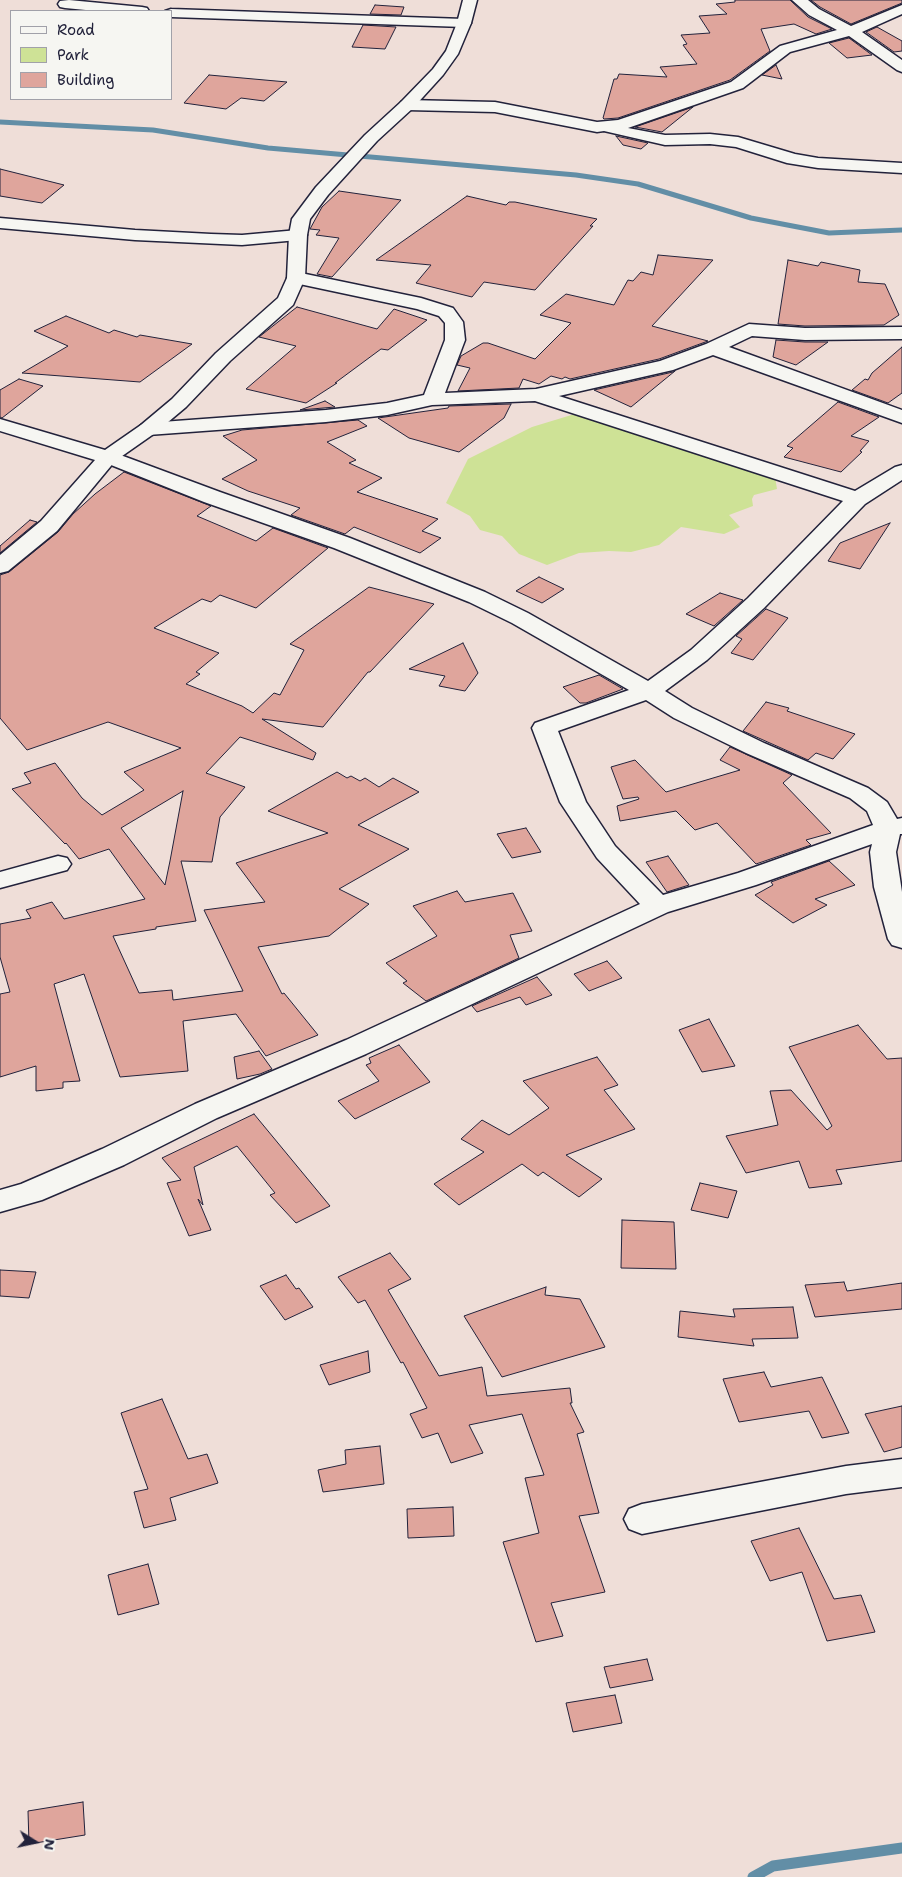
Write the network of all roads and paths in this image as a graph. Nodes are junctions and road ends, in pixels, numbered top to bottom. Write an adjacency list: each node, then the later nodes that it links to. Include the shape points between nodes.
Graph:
1 (71, 0): 5 (street, via 65,4)
2 (470, 0): 7 (street)
3 (799, 0): 8 (street, via 814,12)
4 (902, 9): 8 (street)
5 (131, 10)
6 (172, 13): 7 (street)
7 (464, 23): 10 (street, via 453,51)
8 (851, 31): 9 (street); 11 (street, via 785,49 730,88 628,123)
9 (902, 67)
10 (407, 105): 11 (street, via 495,107); 14 (street, via 371,138 309,205 301,219)
11 (597, 127): 12 (street, via 665,140 710,138 738,142 818,163)
12 (902, 168)
13 (0, 223): 14 (street, via 211,239)
14 (298, 235): 15 (street)
15 (296, 278): 19 (street, via 446,312 454,322 455,340); 22 (street, via 286,301 223,357 180,403)
16 (902, 334): 17 (street, via 804,334 749,330)
17 (713, 348): 18 (street, via 650,371); 20 (street)
18 (536, 396): 19 (street); 25 (street)
19 (432, 399): 22 (street, via 387,409 335,415)
20 (902, 417)
21 (0, 425): 23 (street)
22 (148, 429): 23 (street)
23 (108, 456): 26 (street, via 49,526); 27 (street, via 477,597)
24 (902, 471): 25 (street)
25 (857, 499): 27 (street, via 756,603 699,656)
26 (0, 566)
27 (650, 691): 28 (street, via 683,714 859,793 878,807); 31 (street, via 544,728 573,802 606,852)
28 (895, 827): 31 (street, via 747,879); 32 (street, via 883,852)
29 (58, 864): 30 (street)
30 (0, 880)
31 (658, 906): 33 (street, via 356,1047 206,1111 113,1157 31,1192)
32 (902, 939)
33 (0, 1201)
34 (902, 1473): 35 (street, via 846,1480)
35 (642, 1519)

